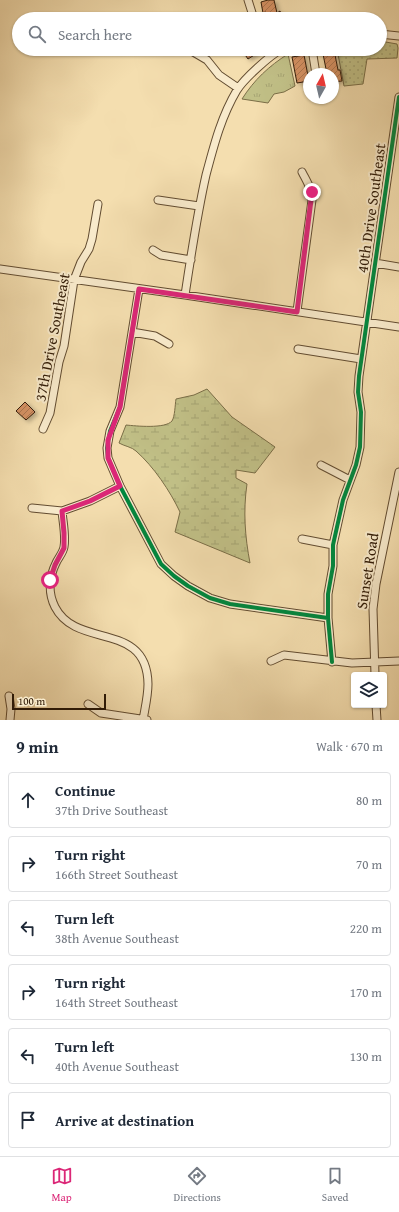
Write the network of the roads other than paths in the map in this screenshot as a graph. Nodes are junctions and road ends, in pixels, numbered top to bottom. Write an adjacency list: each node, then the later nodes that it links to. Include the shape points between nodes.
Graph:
1 (248, 0): 2 (street)
2 (252, 12)
3 (387, 35): 4 (street)
4 (399, 36)
5 (200, 56): 9 (street, via 207,60 219,75)
6 (270, 56): 9 (street)
7 (313, 56): 8 (street)
8 (315, 68)
9 (238, 88): 14 (street, via 215,138)
10 (399, 97): 17 (street, 40th Drive Southeast)
11 (302, 172): 23 (street, via 312,192 312,200)
12 (158, 200): 14 (street)
13 (98, 204): 20 (street, 37th Drive Southeast, via 89,249)
14 (199, 206): 16 (street)
15 (153, 250): 16 (street, via 161,255)
16 (191, 260): 22 (street)
17 (376, 263): 18 (street); 24 (street, 40th Drive Southeast)
18 (399, 267)
19 (0, 269): 20 (street)
20 (74, 280): 21 (street); 30 (street, 37th Drive Southeast, via 50,413)
21 (139, 289): 22 (street); 26 (street)
22 (185, 295): 23 (street)
23 (297, 312): 24 (street)
24 (367, 322): 25 (street); 29 (street, 40th Drive Southeast)
25 (399, 327)
26 (132, 332): 27 (street, via 156,336); 34 (street, via 120,407 108,440 108,458)
27 (169, 344)
28 (298, 349): 29 (street)
29 (361, 359): 33 (street, 40th Drive Southeast, via 358,392 361,412 360,447)
30 (43, 428)
31 (321, 465): 33 (street)
32 (399, 472): 43 (street, Sunset Road, via 375,590)
33 (350, 480): 38 (street, 40th Drive Southeast)
34 (120, 486): 36 (street); 39 (street, via 162,564 188,586 210,598 230,604)
35 (32, 508): 36 (street)
36 (62, 511): 49 (street, via 64,548 50,580 56,608 65,620 78,628 120,640 135,650 144,661 148,685)
37 (302, 539): 38 (street)
38 (333, 545): 39 (street, 40th Drive Southeast)
39 (328, 618): 42 (street, 40th Drive Southeast)
40 (271, 661): 42 (street, via 284,655)
41 (399, 661): 43 (street)
42 (332, 662): 43 (street)
43 (375, 663): 44 (street, Sunset Road)
44 (375, 672)
45 (9, 696): 48 (street)
46 (88, 704): 49 (street, via 101,713)
47 (376, 708): 50 (street)
48 (10, 720)
49 (144, 720)
50 (377, 720)

